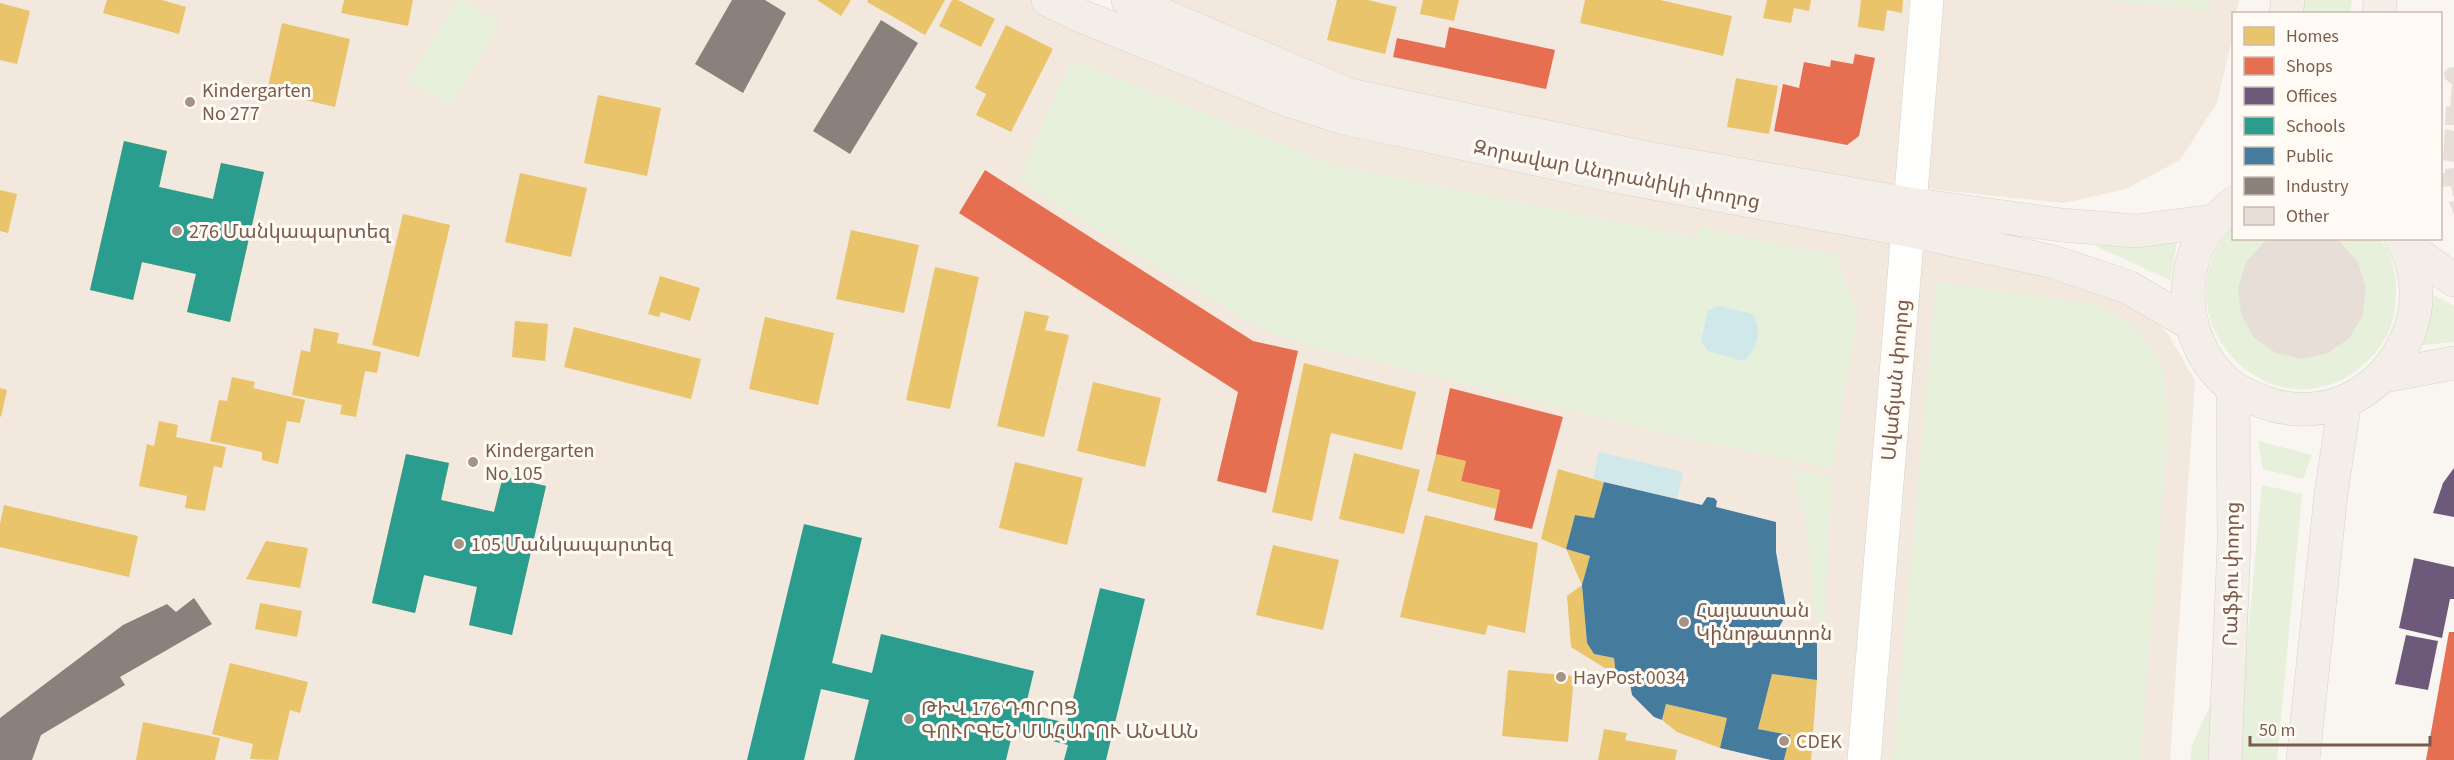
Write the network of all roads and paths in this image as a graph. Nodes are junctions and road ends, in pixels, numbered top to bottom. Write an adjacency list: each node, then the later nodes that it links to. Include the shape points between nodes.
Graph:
1 (1048, 0): 5 (main road, Զորավար Անդրանիկի փողոց, via 1274,95 1344,118 1615,176)
2 (1128, 0): 5 (main road, Զորավար Անդրանիկի փողոց, via 1348,95)
3 (1927, 0): 5 (street, Սվաճյան փողոց)
4 (2224, 212): 5 (main road, Զորավար Անդրանիկի փողոց, via 2136,231); 8 (main road, via 2195,252 2187,288)
5 (1909, 217): 8 (main road, Զորավար Անդրանիկի փողոց, via 2128,287); 13 (street, Սվաճյան փողոց)
6 (2402, 241): 7 (main road); 10 (main road, via 2414,271 2416,299 2412,327 2401,353)
7 (2454, 280)
8 (2191, 324): 11 (main road, via 2203,354)
9 (2454, 363): 10 (main road)
10 (2384, 376): 12 (main road)
11 (2233, 388): 12 (main road, via 2282,408 2314,410); 14 (main road, Րաֆֆու փողոց, via 2234,543)
12 (2345, 402): 15 (main road, via 2331,494)
13 (1864, 760)
14 (2225, 760)
15 (2303, 760)

